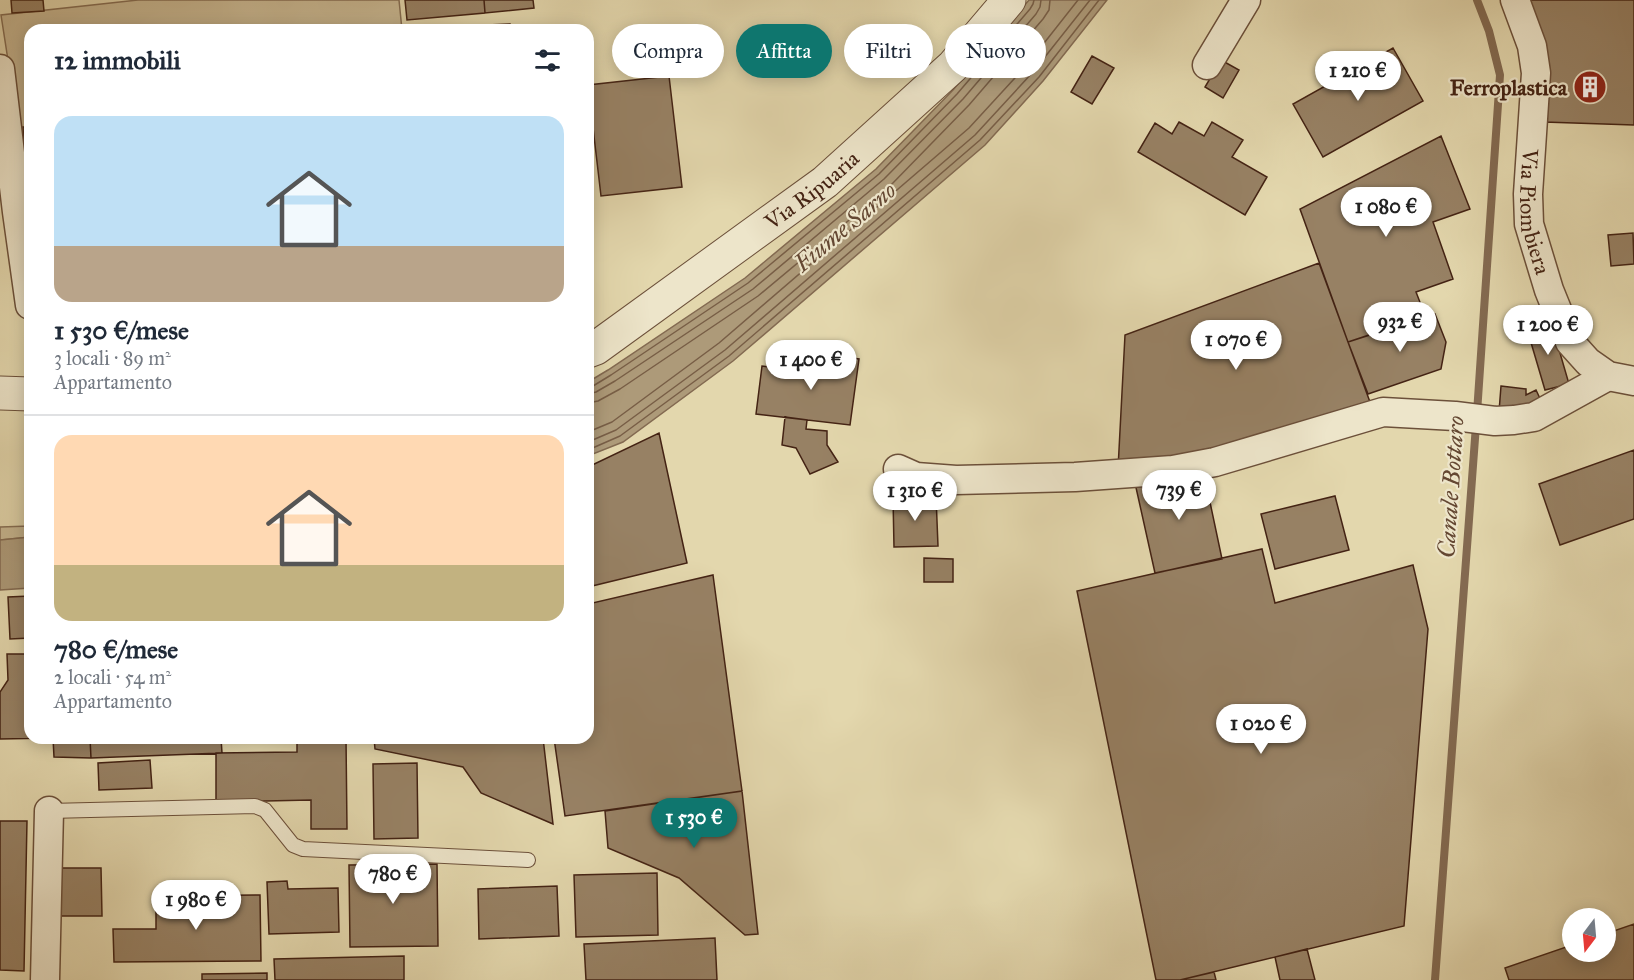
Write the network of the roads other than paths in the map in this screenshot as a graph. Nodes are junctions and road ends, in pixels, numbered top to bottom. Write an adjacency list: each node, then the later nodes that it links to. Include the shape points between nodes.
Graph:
1 (1009, 0): 7 (street, Via Ripuaria, via 953,66 825,182)
2 (1246, 0): 4 (street)
3 (1515, 0): 8 (street, Via Piombiera, via 1532,46 1536,73 1529,224 1570,342 1588,362)
4 (1207, 65)
5 (0, 69): 6 (street)
6 (24, 262)
7 (594, 349)
8 (1621, 379): 11 (street, via 1534,417 1495,421 1383,412 1215,462 1173,470 956,480 916,477)
9 (0, 393): 10 (street)
10 (24, 394)
11 (898, 469)
12 (49, 811): 13 (lane, via 255,807 265,810 293,845 303,849); 14 (street)
13 (528, 860)
14 (45, 980)

